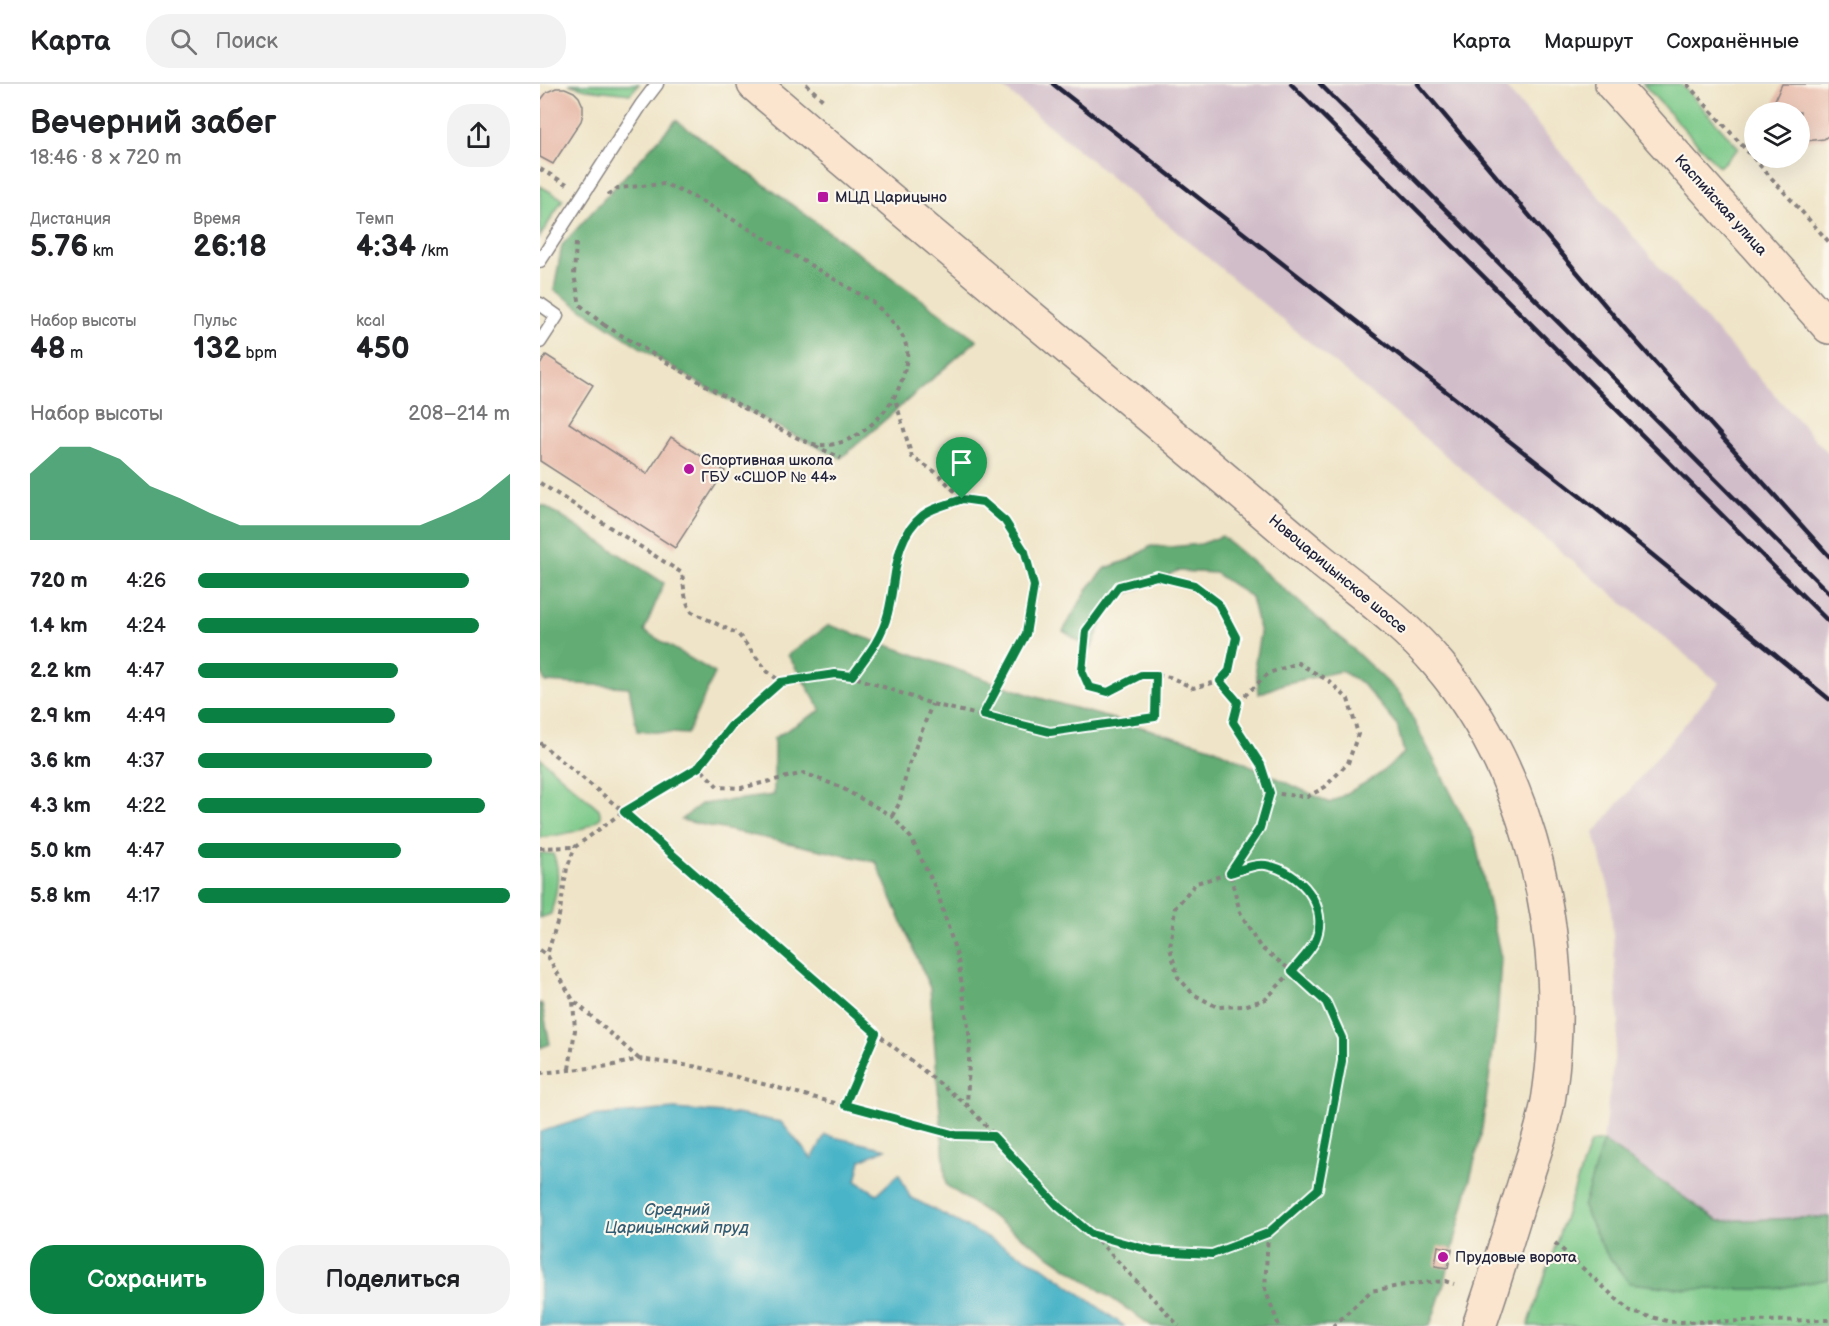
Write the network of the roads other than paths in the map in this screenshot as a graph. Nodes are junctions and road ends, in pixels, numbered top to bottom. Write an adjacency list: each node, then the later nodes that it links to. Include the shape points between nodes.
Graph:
1 (657, 84): 4 (lane)
2 (754, 84): 8 (main road, Новоцарицынское шоссе, via 1388,613 1440,666 1484,730 1502,762 1523,815 1546,907 1556,1001 1550,1090 1543,1123)
3 (1612, 84): 6 (main road, Каспийская улица)
4 (540, 261)
5 (540, 304): 7 (lane, via 557,316)
6 (1825, 314)
7 (540, 342)
8 (1479, 1326)

